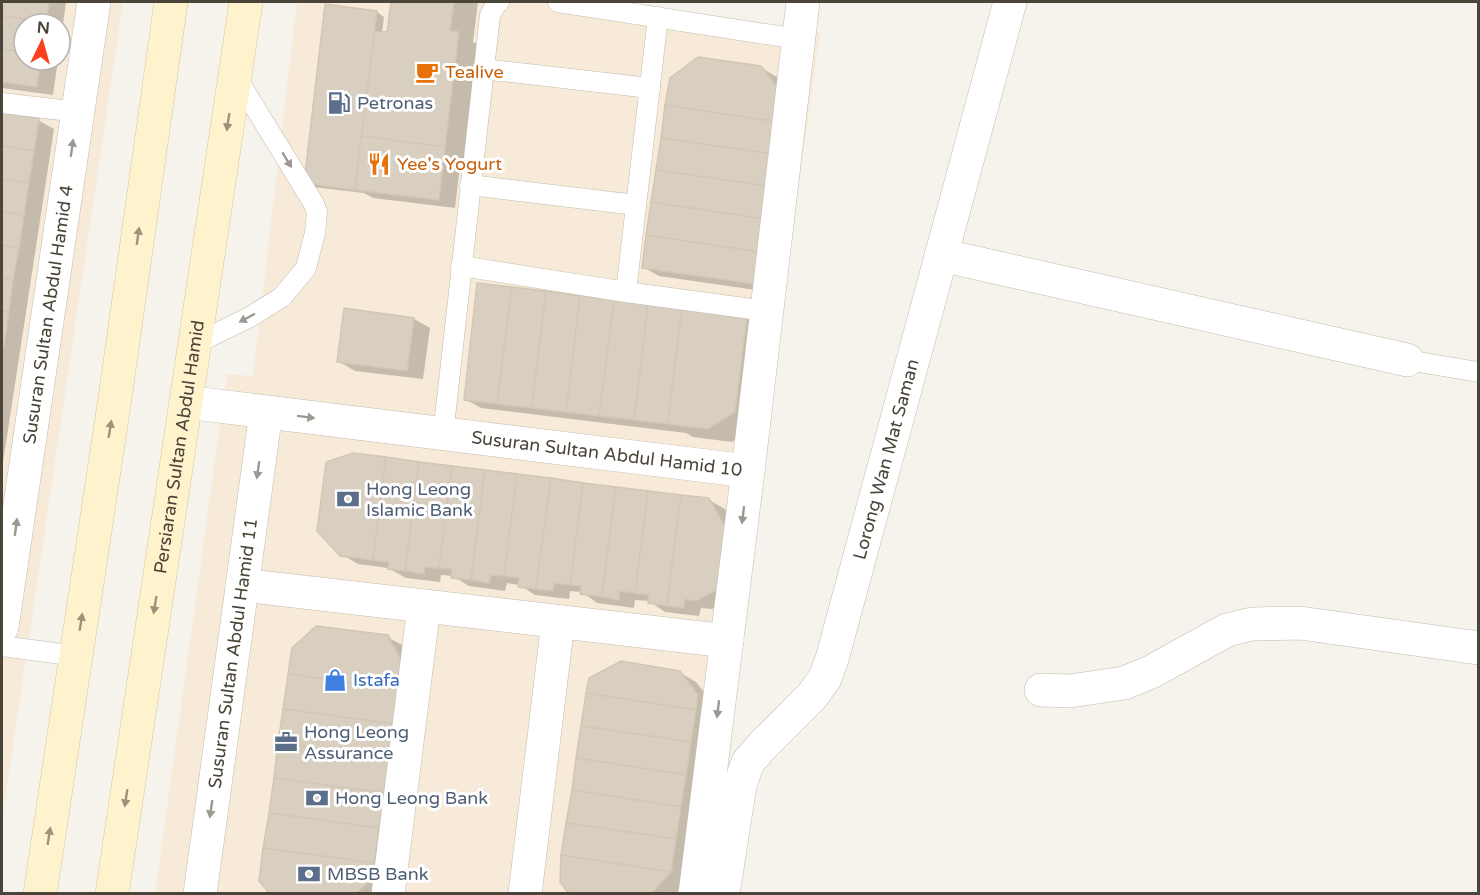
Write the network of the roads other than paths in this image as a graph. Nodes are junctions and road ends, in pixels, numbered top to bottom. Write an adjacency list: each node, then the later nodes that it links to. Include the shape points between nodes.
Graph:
1 (94, 2): 14 (street, Susuran Sultan Abdul Hamid 4)
2 (171, 2): 35 (main road, one-way to 2)
3 (246, 2): 11 (main road, Persiaran Sultan Abdul Hamid)
4 (499, 2): 10 (lane, via 490,15)
5 (558, 2): 8 (lane)
6 (803, 2): 9 (street)
7 (1010, 2): 17 (street, Lorong Wan Mat Saman)
8 (658, 17): 9 (lane); 12 (lane)
9 (798, 39): 20 (street)
10 (484, 69): 12 (lane); 15 (lane)
11 (235, 75): 21 (main road, Persiaran Sultan Abdul Hamid, one-way to 21); 21 (lane, one-way to 21, via 314,204 315,232 306,268 282,297)
12 (650, 88): 16 (lane)
13 (2, 103): 14 (lane)
14 (78, 112): 31 (street, Susuran Sultan Abdul Hamid 4, one-way to 14)
15 (470, 185): 16 (lane); 18 (lane)
16 (636, 205): 19 (lane)
17 (941, 255): 22 (street); 43 (street, Lorong Wan Mat Saman, via 832,659 812,696 748,762 740,786)
18 (461, 266): 19 (lane); 26 (lane)
19 (626, 292): 20 (lane)
20 (767, 311): 27 (street)
21 (195, 344): 24 (main road, Persiaran Sultan Abdul Hamid)
22 (1407, 360): 23 (lane)
23 (1479, 372)
24 (186, 402): 25 (street, Susuran Sultan Abdul Hamid 10); 38 (main road, Persiaran Sultan Abdul Hamid, one-way to 38)
25 (266, 412): 26 (street, Susuran Sultan Abdul Hamid 10, one-way to 26); 28 (street, Susuran Sultan Abdul Hamid 11, one-way to 28)
26 (443, 435): 27 (street, Susuran Sultan Abdul Hamid 10)
27 (748, 471): 32 (street, Susuran Sultan Abdul Hamid 10, one-way to 32)
28 (242, 585): 29 (street); 39 (street, Susuran Sultan Abdul Hamid 11, one-way to 39)
29 (424, 606): 30 (street); 40 (street)
30 (558, 622): 32 (street); 41 (street)
31 (2, 627)
32 (727, 641): 42 (street, Susuran Sultan Abdul Hamid 10, one-way to 42)
33 (2, 646): 35 (lane)
34 (1479, 648): 36 (street, via 1300,623 1251,624 1227,630 1124,683 1070,691)
35 (76, 656): 37 (main road, one-way to 35)
36 (1041, 690)
37 (40, 894)
38 (112, 894)
39 (200, 894)
40 (387, 894)
41 (525, 894)
42 (696, 894)
43 (723, 894)

